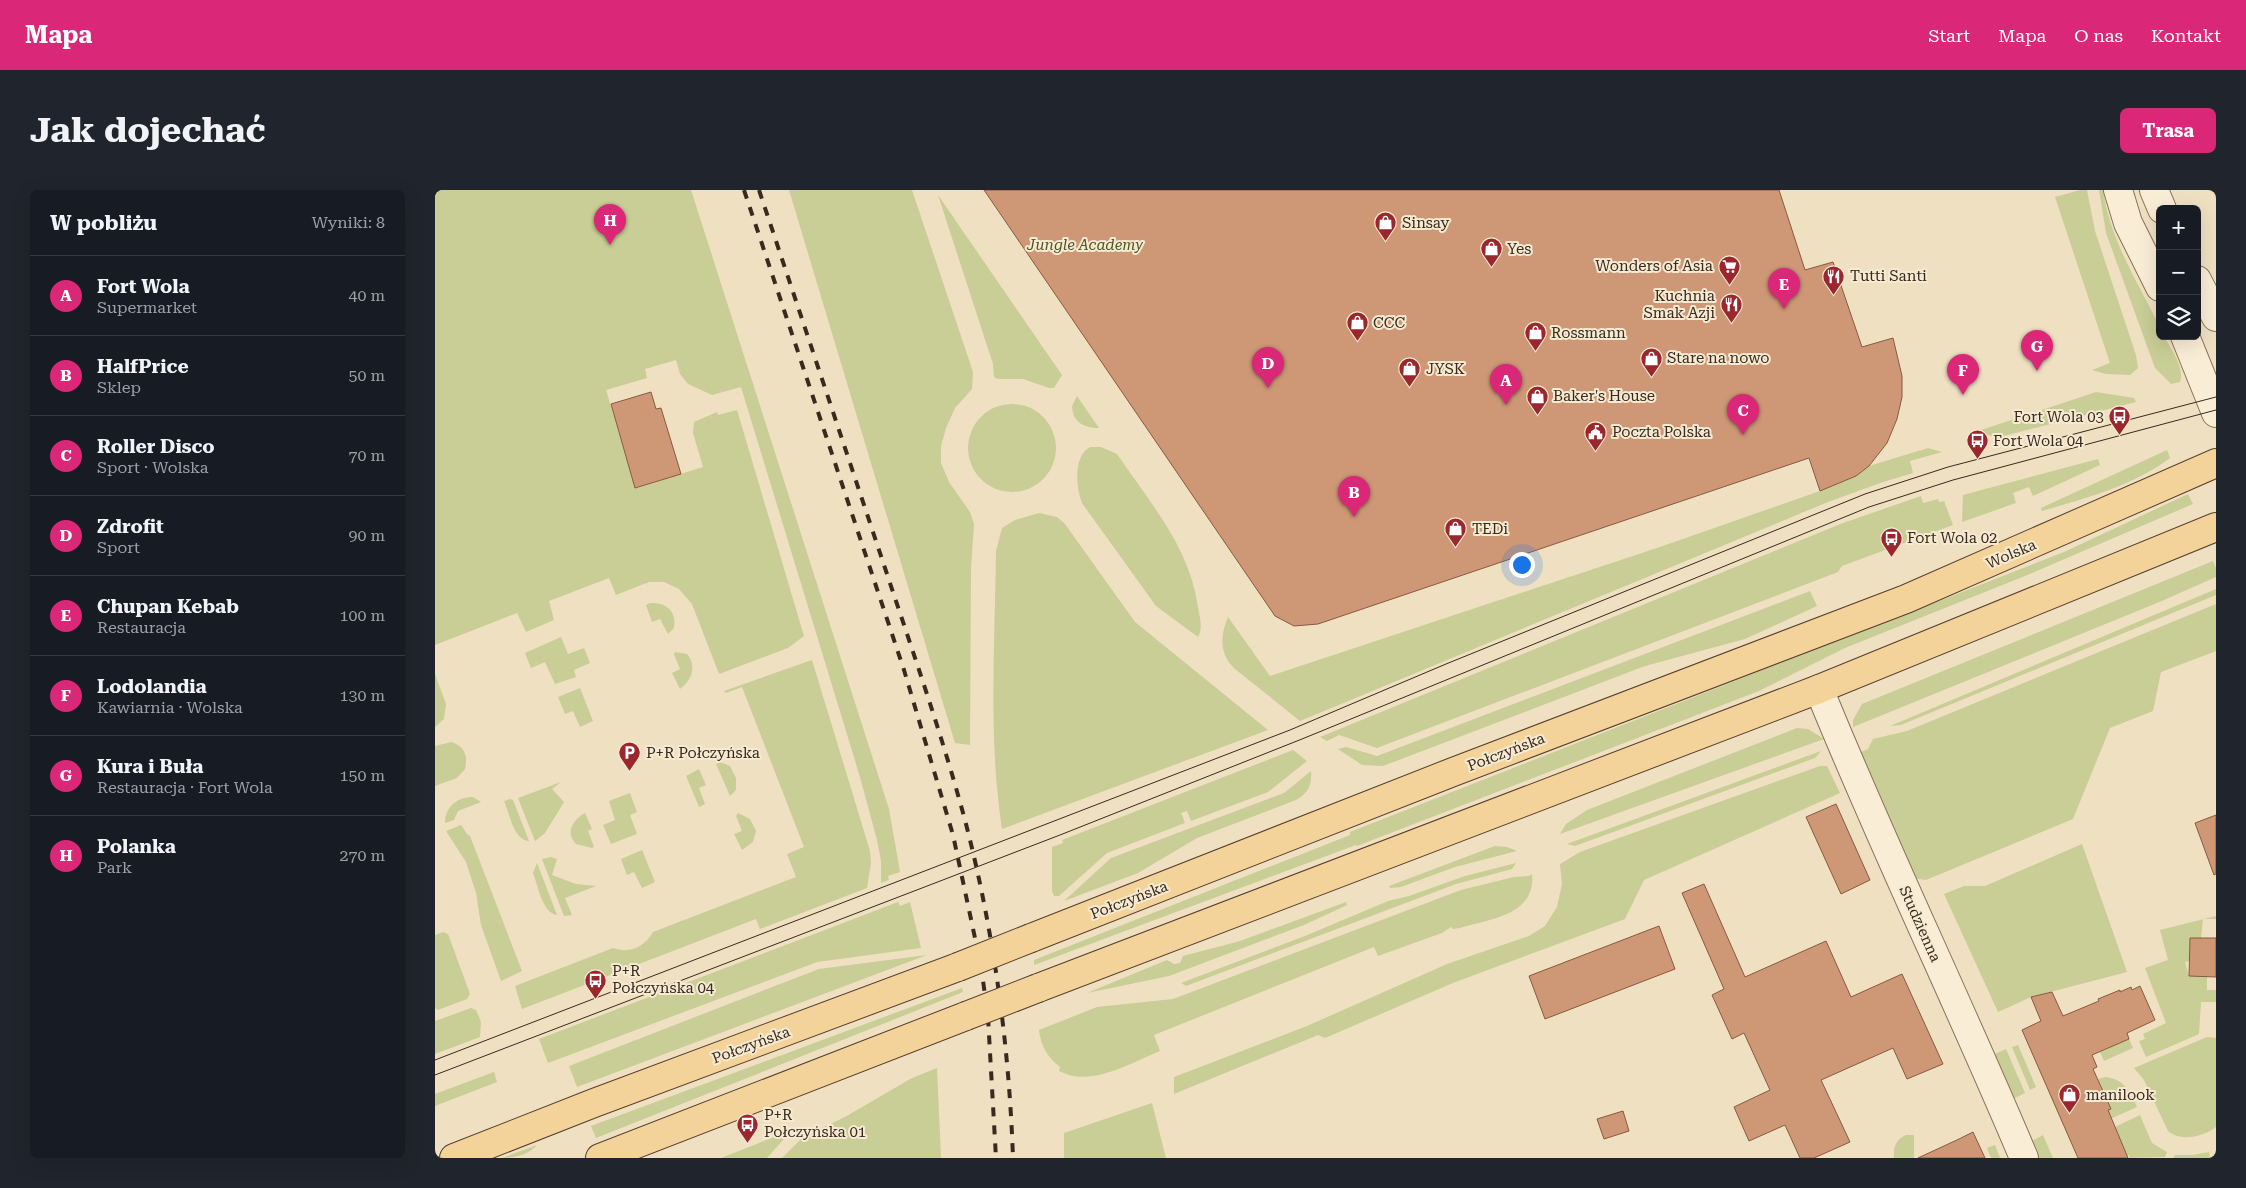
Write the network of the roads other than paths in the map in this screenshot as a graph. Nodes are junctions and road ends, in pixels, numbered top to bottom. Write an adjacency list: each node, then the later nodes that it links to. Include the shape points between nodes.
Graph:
1 (2118, 190): 4 (street, via 2128,223)
2 (2154, 190): 3 (street)
3 (2160, 205)
4 (2156, 279)
5 (2201, 288): 6 (street)
6 (2216, 317)
7 (2187, 340): 8 (street)
8 (2216, 413)
9 (2216, 463): 11 (main road, Wolska, via 1905,599)
10 (2216, 527): 12 (main road)
11 (1803, 638): 13 (main road, Połczyńska, bridge)
12 (1819, 689): 14 (main road, bridge); 15 (street, Studzienna, via 1908,899)
13 (454, 1158)
14 (600, 1158)
15 (2024, 1158)

